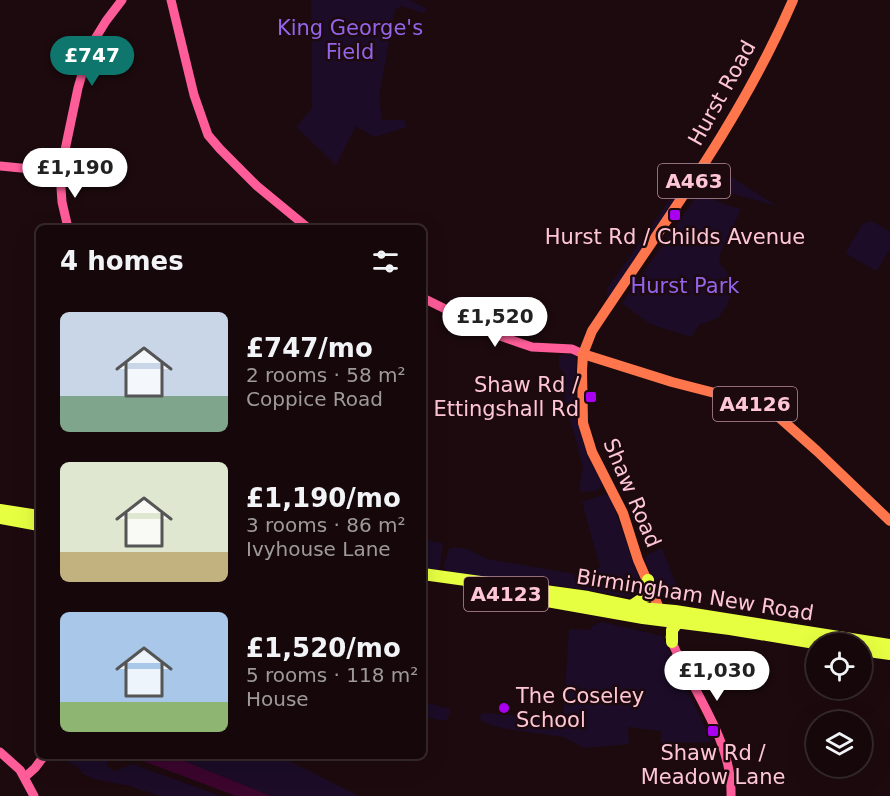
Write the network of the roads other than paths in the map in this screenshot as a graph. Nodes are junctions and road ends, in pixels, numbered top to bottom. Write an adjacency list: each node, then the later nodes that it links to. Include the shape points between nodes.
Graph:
1 (122, 0): 5 (street, via 90,47)
2 (171, 0): 7 (street, via 208,135 257,186)
3 (793, 0): 9 (main road, Hurst Road / A463, via 741,105 592,331)
4 (0, 166): 5 (street)
5 (62, 172): 6 (street)
6 (67, 225)
7 (304, 225)
8 (426, 299): 9 (street, via 520,343 572,349)
9 (583, 354): 13 (main road, A4126, via 768,410); 16 (main road, Shaw Road / A463, via 582,410 588,440 623,513)
10 (0, 510): 11 (highway)
11 (36, 516)
12 (0, 518): 14 (highway)
13 (890, 521)
14 (36, 524)
15 (426, 574): 18 (highway, Birmingham New Road / A4123)
16 (648, 580): 18 (highway, via 645,597); 19 (main road, Shaw Road / A463)
17 (426, 582): 19 (highway, Birmingham New Road / A4123)
18 (633, 605): 19 (highway, Birmingham New Road / A4123)
19 (667, 618): 20 (highway, Birmingham New Road / A4123); 21 (highway); 22 (highway, Birmingham New Road / A4123)
20 (806, 641)
21 (672, 642): 29 (street, via 720,740 730,774)
22 (890, 645)
23 (872, 652): 24 (highway)
24 (890, 654)
25 (0, 752): 27 (street)
26 (42, 759): 27 (street)
27 (25, 777): 28 (street)
28 (34, 796)
29 (731, 796)

